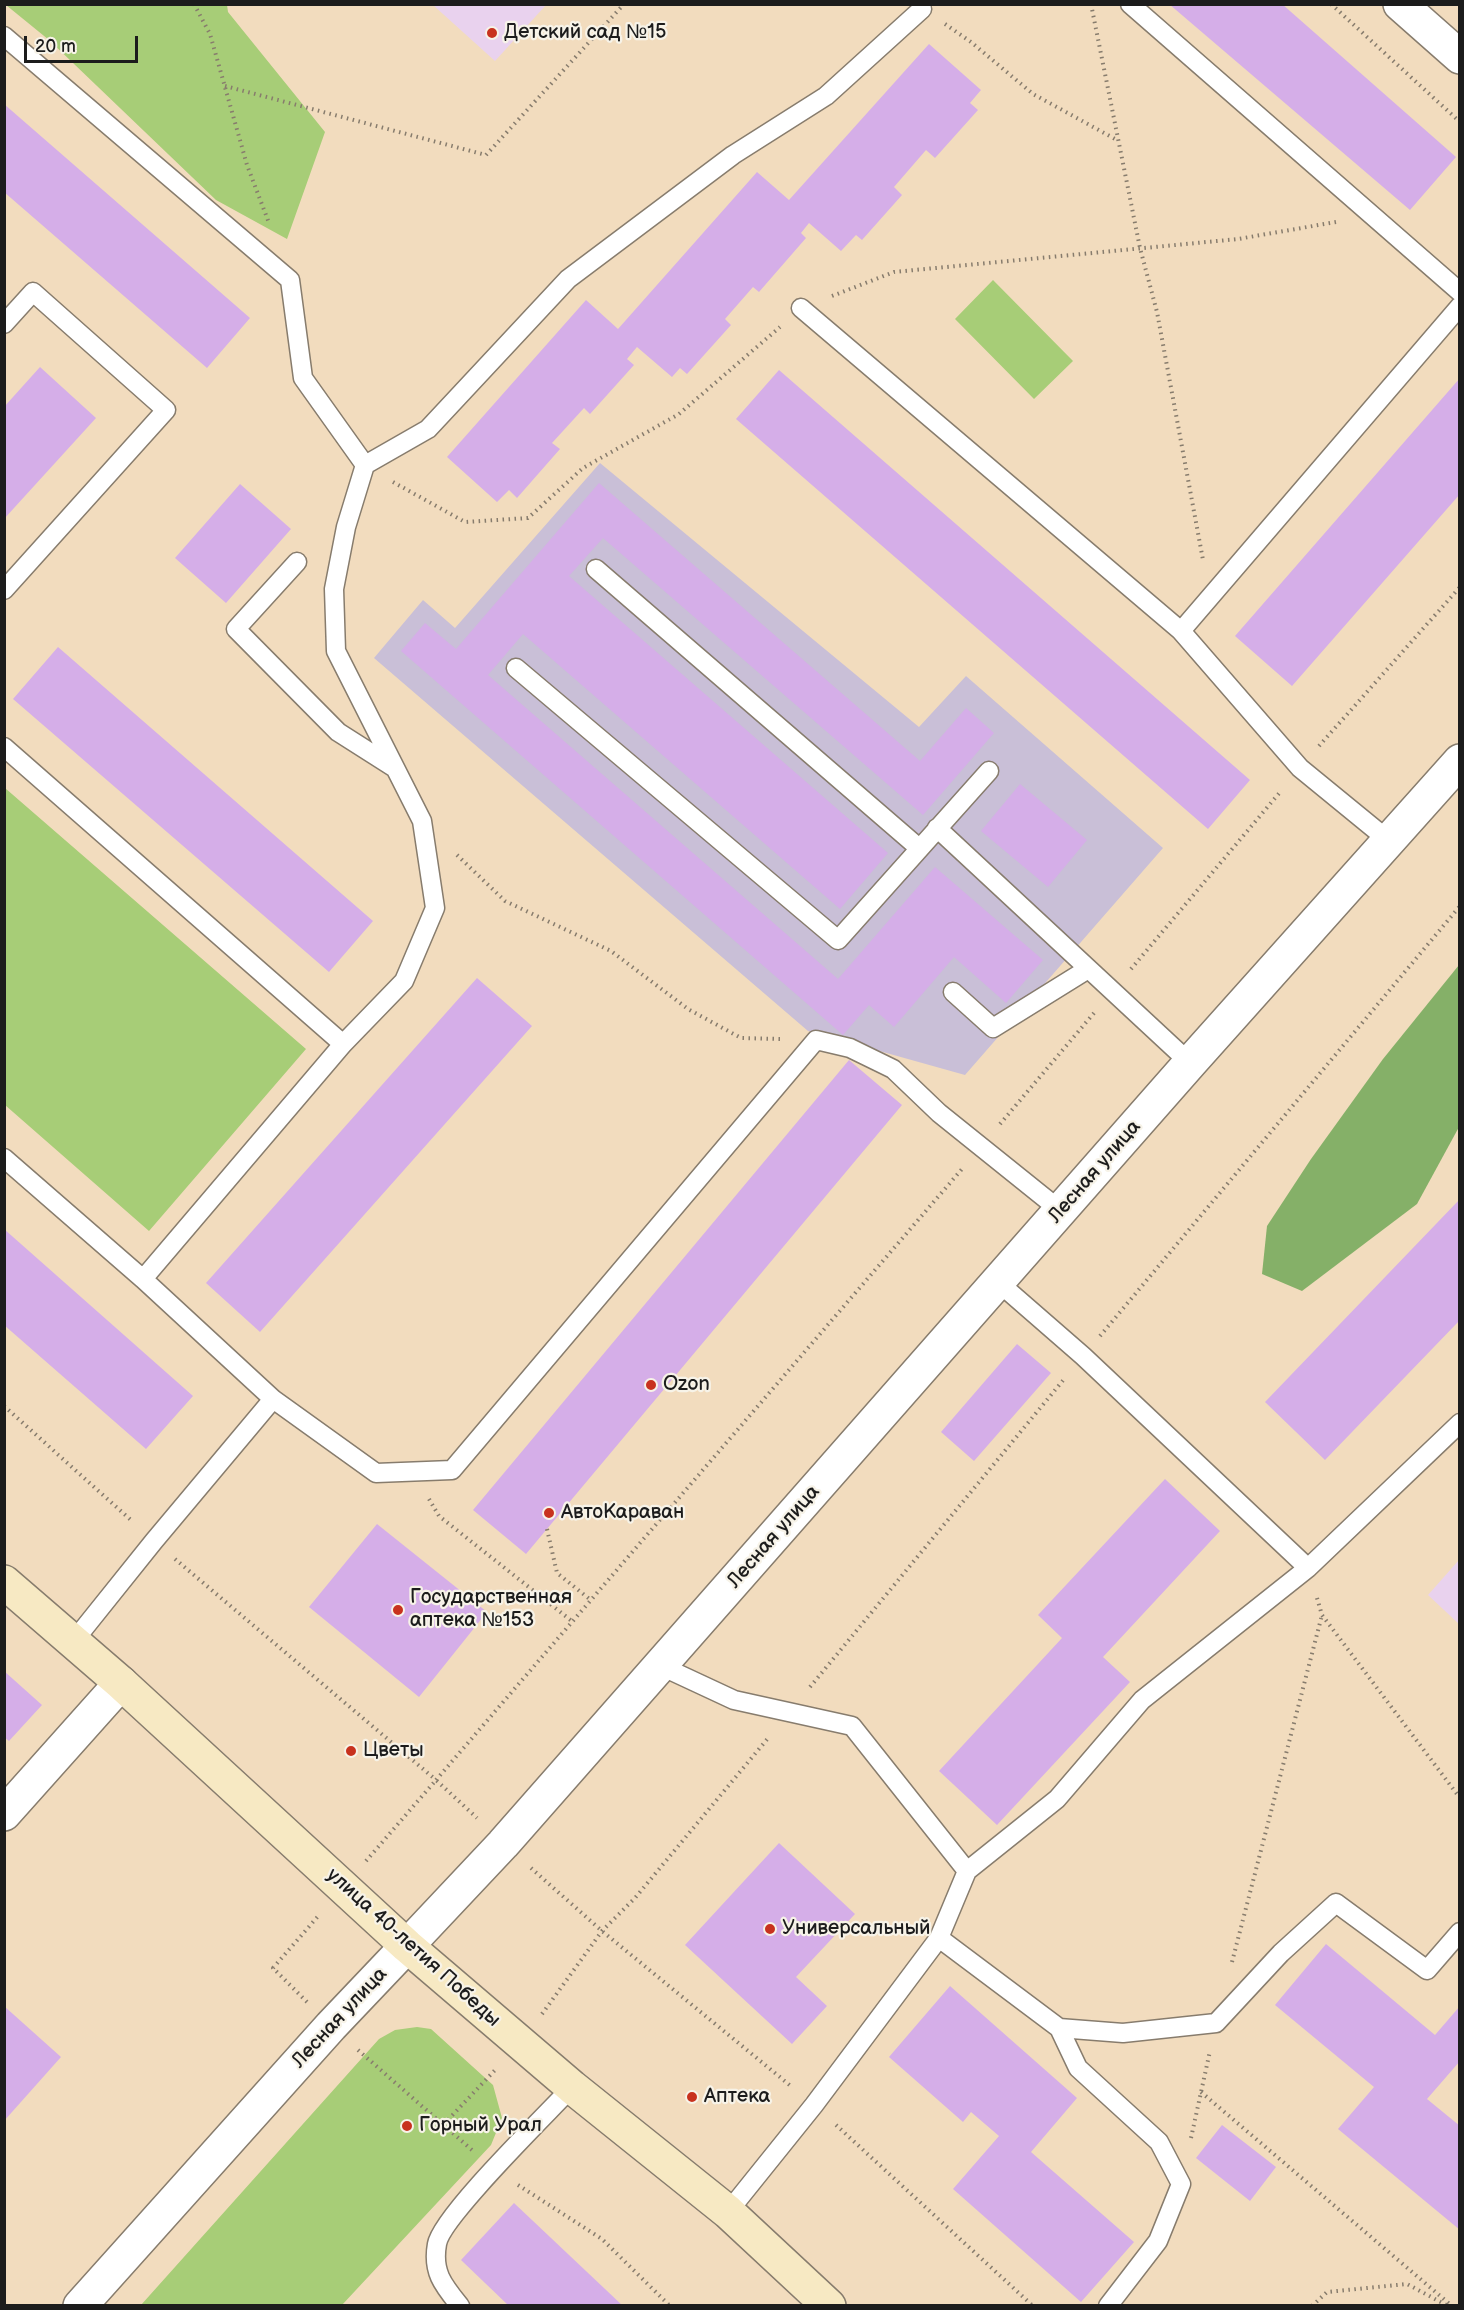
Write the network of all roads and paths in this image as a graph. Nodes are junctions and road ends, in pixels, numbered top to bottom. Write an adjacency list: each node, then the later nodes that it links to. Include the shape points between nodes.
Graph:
1 (194, 4): 10 (path, via 210,34)
2 (624, 4): 10 (path, via 486,155)
3 (1090, 4): 12 (path)
4 (1130, 4): 14 (lane)
5 (1331, 4): 11 (path)
6 (1400, 4): 9 (street)
7 (922, 9): 12 (path, via 971,42 1033,94); 18 (lane, via 826,96 733,155 568,279 428,429)
8 (4, 36): 18 (lane, via 290,280 303,378)
9 (1460, 57)
10 (225, 87): 13 (path)
11 (1460, 122)
12 (1118, 140): 23 (path)
13 (270, 228)
14 (1460, 292)
15 (1460, 306): 23 (lane)
16 (801, 308): 24 (lane)
17 (4, 324): 22 (lane, via 33,292 166,410)
18 (365, 465): 28 (lane, via 346,527 334,589 336,651)
19 (297, 562): 28 (lane, via 236,629 338,732)
20 (596, 569): 34 (lane)
21 (1460, 587): 29 (path)
22 (4, 590)
23 (1211, 596): 24 (lane)
24 (1181, 631): 29 (lane)
25 (516, 668): 34 (lane, via 838,940)
26 (4, 747): 40 (lane)
27 (1460, 761): 33 (street, Лесная улица)
28 (394, 767): 31 (lane)
29 (1300, 768): 33 (lane); 38 (path)
30 (989, 771): 32 (lane)
31 (422, 821): 39 (path, via 505,901 610,951 688,1009 741,1038); 40 (lane, via 435,908 404,981)
32 (937, 828): 34 (lane); 36 (lane)
33 (1388, 840): 41 (street, Лесная улица)
34 (919, 848)
35 (1460, 906): 47 (path)
36 (1088, 969): 37 (lane, via 993,1028); 38 (lane)
37 (953, 992)
38 (1112, 992): 41 (lane); 42 (path)
39 (816, 1040): 42 (lane, via 850,1048 893,1069); 51 (lane, via 452,1470)
40 (343, 1044): 45 (lane)
41 (1190, 1063): 44 (street, Лесная улица)
42 (981, 1146): 44 (lane); 56 (path)
43 (4, 1158): 45 (lane)
44 (1061, 1211): 46 (street, Лесная улица)
45 (143, 1279): 48 (lane)
46 (998, 1282): 47 (lane); 60 (street, Лесная улица)
47 (1083, 1356): 54 (lane); 62 (path)
48 (273, 1399): 51 (lane, via 376,1473); 53 (lane)
49 (4, 1406): 53 (path)
50 (1460, 1423): 54 (lane)
51 (413, 1471): 58 (path, via 439,1516)
52 (547, 1529): 56 (path, via 557,1573)
53 (154, 1541): 59 (lane); 63 (path)
54 (1308, 1568): 57 (path); 67 (lane, via 1142,1700 1057,1799)
55 (4, 1582): 59 (main road, улица 40-летия Победы)
56 (592, 1601): 58 (path)
57 (1322, 1615): 64 (path); 73 (path)
58 (573, 1622): 63 (path)
59 (73, 1642): 61 (main road, улица 40-летия Победы)
60 (661, 1666): 62 (lane, via 734,1700); 66 (street, Лесная улица)
61 (122, 1683): 65 (street); 68 (main road, улица 40-летия Победы)
62 (789, 1712): 67 (lane, via 852,1726); 69 (path, via 634,1898)
63 (436, 1780): 66 (path); 68 (path)
64 (1460, 1798)
65 (4, 1814)
66 (504, 1844): 69 (path); 72 (street, Лесная улица)
67 (967, 1871): 71 (lane)
68 (344, 1886): 72 (main road, улица 40-летия Победы); 75 (path, via 273,1968)
69 (602, 1930): 77 (path); 80 (path)
70 (1460, 1932): 74 (lane, via 1428,1970 1336,1903 1281,1953)
71 (939, 1938): 76 (lane); 80 (lane)
72 (407, 1946): 75 (street, Лесная улица); 77 (main road, улица 40-летия Победы)
73 (1231, 1967)
74 (1216, 2024): 76 (lane, via 1123,2033); 79 (path)
75 (331, 2026): 81 (path); 85 (street, Лесная улица)
76 (1059, 2028): 83 (lane, via 1078,2068 1159,2142)
77 (521, 2044): 78 (main road, улица 40-летия Победы); 81 (path)
78 (572, 2087): 82 (lane); 84 (main road, улица 40-летия Победы)
79 (1201, 2092): 83 (path); 92 (path)
80 (814, 2105): 84 (lane); 89 (path)
81 (444, 2124): 82 (path)
82 (495, 2170): 86 (lane, via 460,2207 437,2242 439,2279); 87 (path, via 602,2240)
83 (1181, 2184): 90 (lane, via 1158,2241)
84 (728, 2212): 88 (main road, улица 40-летия Победы)
85 (80, 2306)
86 (460, 2306)
87 (670, 2306)
88 (829, 2306)
89 (1033, 2306)
90 (1108, 2306)
91 (1312, 2306): 92 (path, via 1327,2292 1407,2284)
92 (1450, 2306)

